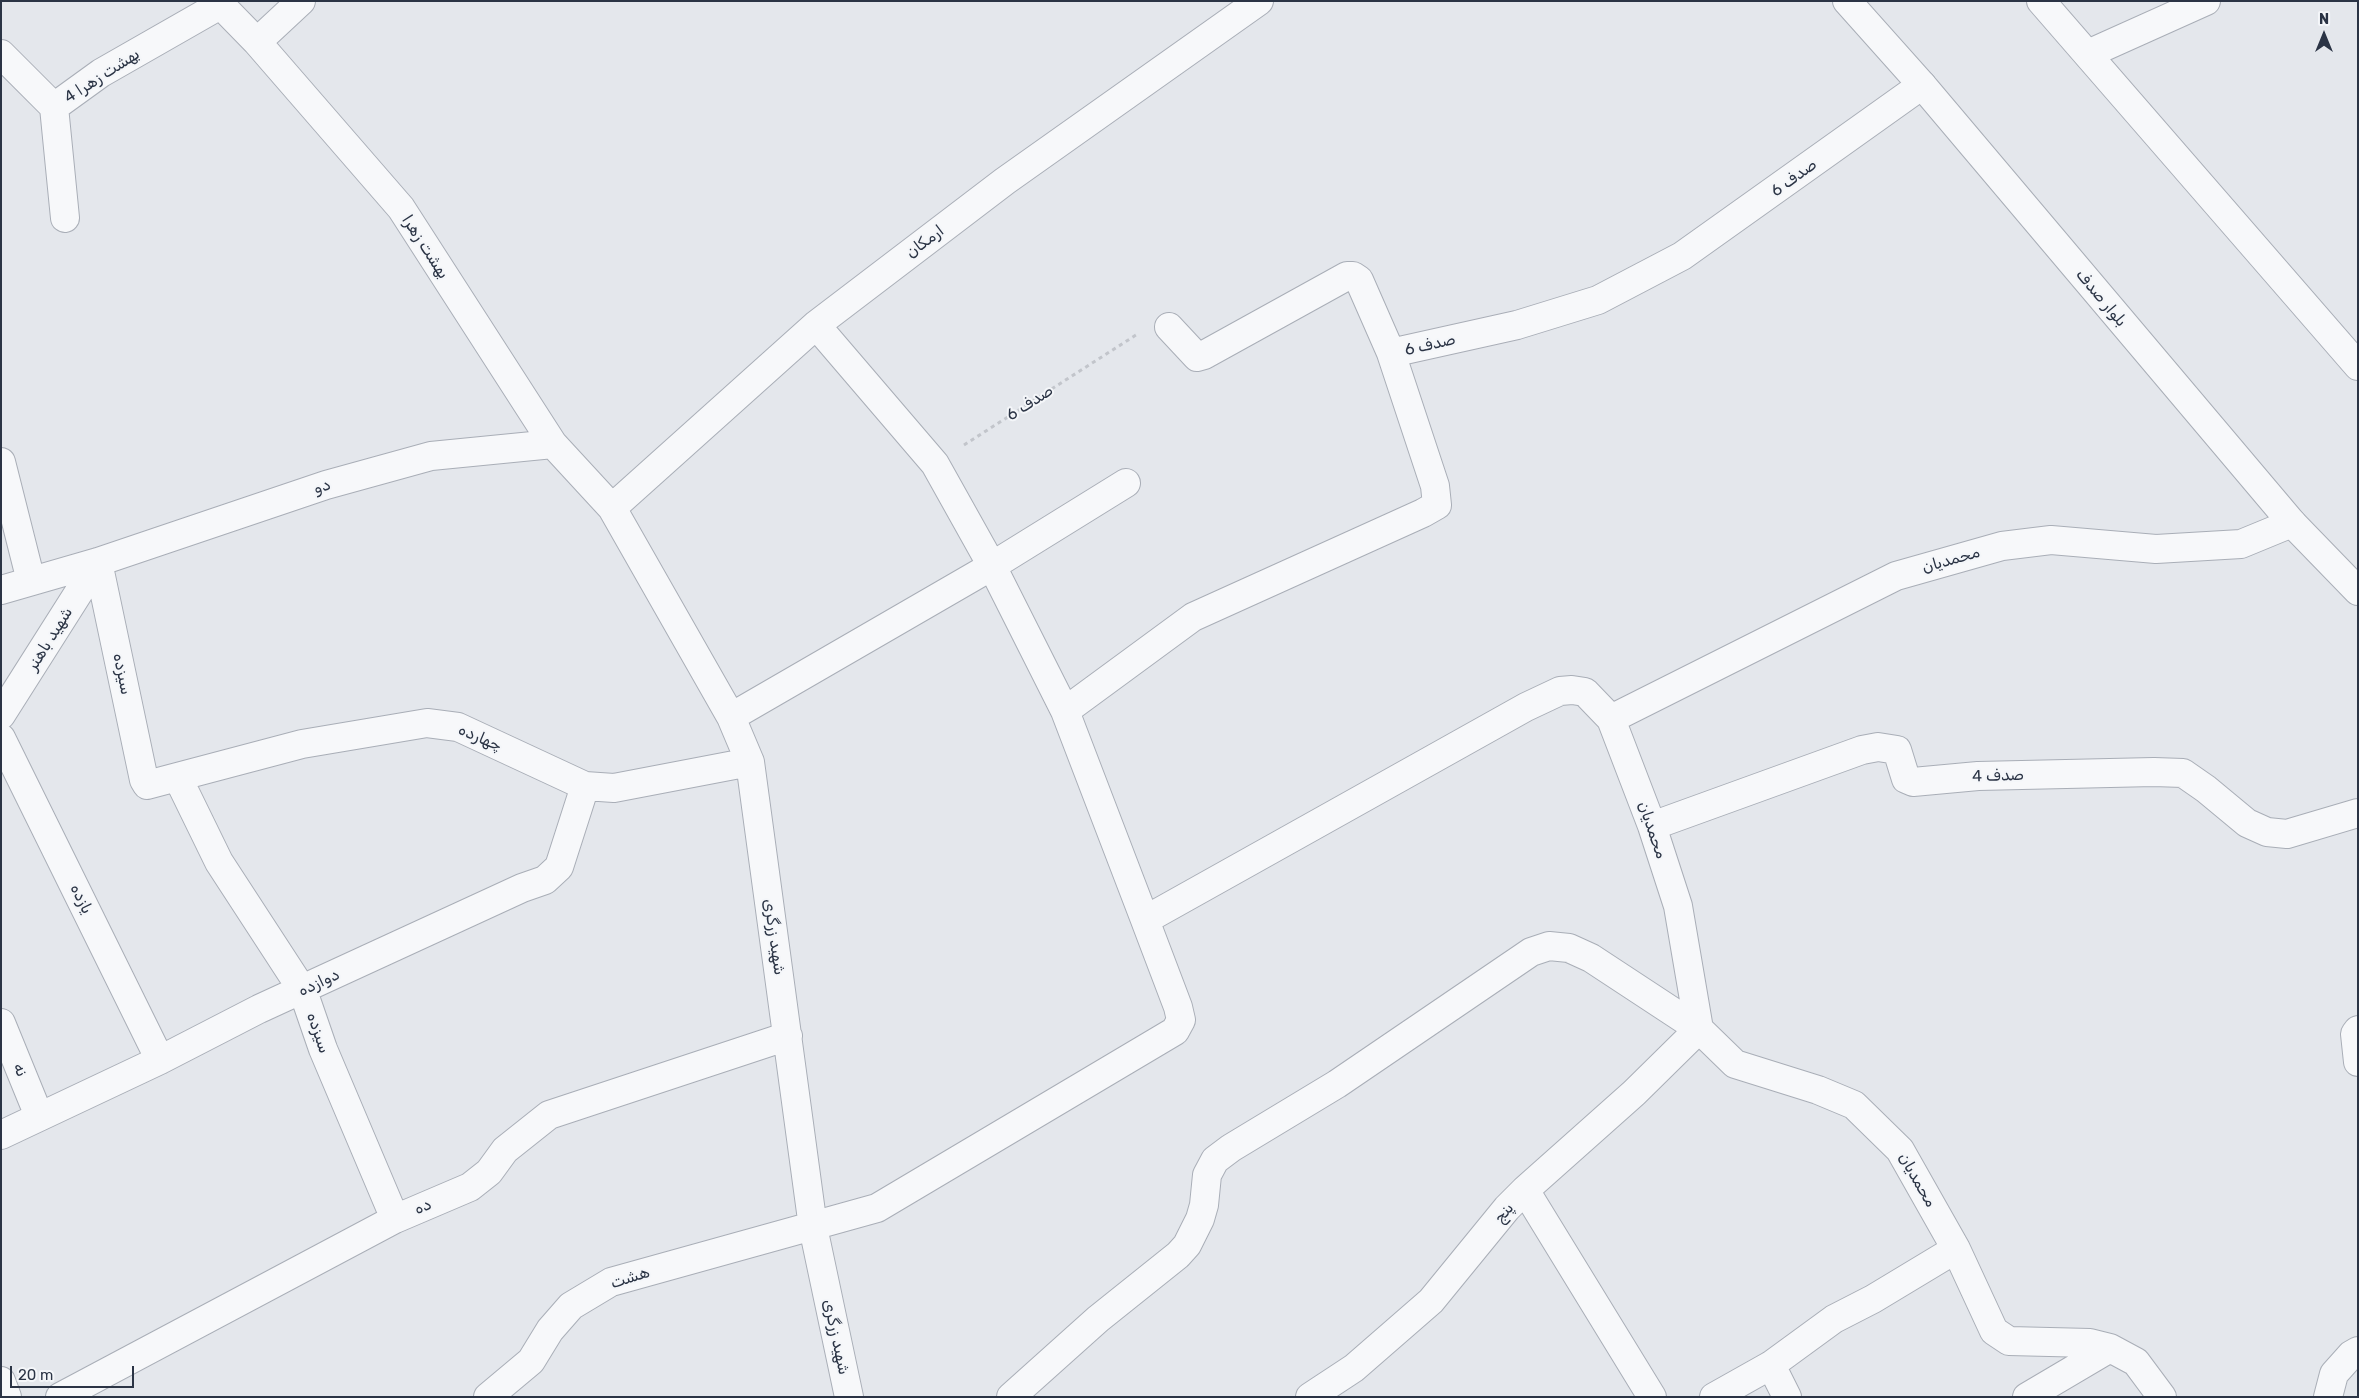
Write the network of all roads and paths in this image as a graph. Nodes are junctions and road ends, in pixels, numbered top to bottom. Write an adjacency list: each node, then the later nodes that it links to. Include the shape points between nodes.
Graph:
1 (301, 1): 7 (street)
2 (1259, 1): 13 (street, ارمکان, via 1006,181)
3 (1847, 1): 10 (street, بلوار صدف)
4 (2041, 1): 9 (street)
5 (2206, 1): 9 (street)
6 (219, 3): 7 (street, بهشت زهرا); 11 (street, بهشت زهرا 4, via 101,73)
7 (257, 42): 17 (street, بهشت زهرا, via 401,208)
8 (1, 54): 11 (street)
9 (2088, 54): 16 (street)
10 (1922, 86): 15 (street, صدف 6, via 1682,256 1598,300 1517,324); 22 (street, بلوار صدف)
11 (54, 107): 12 (street, بهشت زهرا 4)
12 (65, 218)
13 (816, 325): 19 (street, هشت); 21 (street, ارمکان)
14 (1169, 327): 15 (street, صدف 6, via 1197,357 1353,276 1359,280); 19 (path, صدف 6, via 1155,322)
15 (1391, 354): 28 (street, via 1435,486 1437,505 1192,617)
16 (2358, 366)
17 (552, 444): 21 (street, بهشت زهرا); 23 (street, دو, via 431,456 326,485)
18 (1, 462): 25 (street)
19 (935, 464): 24 (street, هشت)
20 (1126, 483): 24 (street)
21 (612, 508): 30 (street, شهید زرگری)
22 (2292, 523): 27 (street, بلوار صدف); 31 (street, محمدیان, via 2242,544 2232,545 2156,549 2051,540 2002,546 1896,576)
23 (98, 562): 25 (street, دو); 29 (street, شهید باهنر); 35 (street, سیزده)
24 (992, 566): 28 (street, هشت); 30 (street)
25 (31, 582): 26 (street, دو)
26 (1, 590)
27 (2358, 591)
28 (1065, 711): 39 (street, هشت)
29 (1, 715)
30 (731, 717): 33 (street, شهید زرگری)
31 (1611, 719): 38 (street, محمدیان); 39 (street, via 1585,692 1560,691)
32 (1, 738): 45 (street, یازده)
33 (750, 762): 36 (street, چهارده, via 614,788); 44 (street, شهید زرگری)
34 (178, 778): 35 (street, چهارده); 36 (street, چهارده, via 302,744 427,723 458,727); 40 (street, سیزده, via 219,862)
35 (147, 785)
36 (585, 786): 40 (street, دوازده, via 559,867 545,880)
37 (2358, 813): 38 (street, صدف 4, via 2287,834 2267,832 2247,823 2183,773 1987,776 1913,782 1906,778 1897,750 1878,747)
38 (1652, 826): 42 (street, محمدیان, via 1678,906)
39 (1146, 920): 51 (street, هشت, via 1178,1007 1181,1020 1175,1031 877,1208)
40 (304, 991): 45 (street, دوازده, via 260,1009); 50 (street, سیزده, via 323,1049)
41 (1, 1023): 47 (street, نه)
42 (1699, 1029): 49 (street, پنج, via 1634,1093); 52 (street, محمدیان, via 1735,1064 1854,1105 1900,1150); 61 (street, via 1591,958 1569,948 1549,946 1531,952 1337,1084 1216,1160 1207,1175 1200,1219 1187,1245)
43 (2358, 1030): 46 (street, via 2355,1034)
44 (788, 1036): 50 (street, ده, via 550,1115 505,1150 489,1172 470,1187); 51 (street, شهید زرگری)
45 (160, 1060): 47 (street, دوازده)
46 (2358, 1062)
47 (39, 1116): 48 (street, دوازده)
48 (1, 1135)
49 (1525, 1190): 62 (street, پنج, via 1431,1301 1354,1368); 63 (street)
50 (394, 1219): 58 (street, ده)
51 (813, 1227): 59 (street, هشت, via 611,1282 571,1306 550,1330 531,1361); 60 (street, شهید زرگری)
52 (1956, 1249): 53 (street, محمدیان, via 1994,1331 2009,1341 2090,1343); 55 (street, via 1874,1299 1834,1319)
53 (2110, 1348): 66 (street); 67 (street, محمدیان, via 2136,1362)
54 (2358, 1351): 68 (street, via 2350,1355 2334,1374)
55 (1771, 1366): 64 (street); 65 (street)
56 (1, 1381): 57 (street)
57 (7, 1397)
58 (60, 1397)
59 (488, 1397)
60 (849, 1397)
61 (1011, 1397)
62 (1310, 1397)
63 (1652, 1397)
64 (1714, 1397)
65 (1787, 1397)
66 (2027, 1397)
67 (2162, 1397)
68 (2328, 1397)

